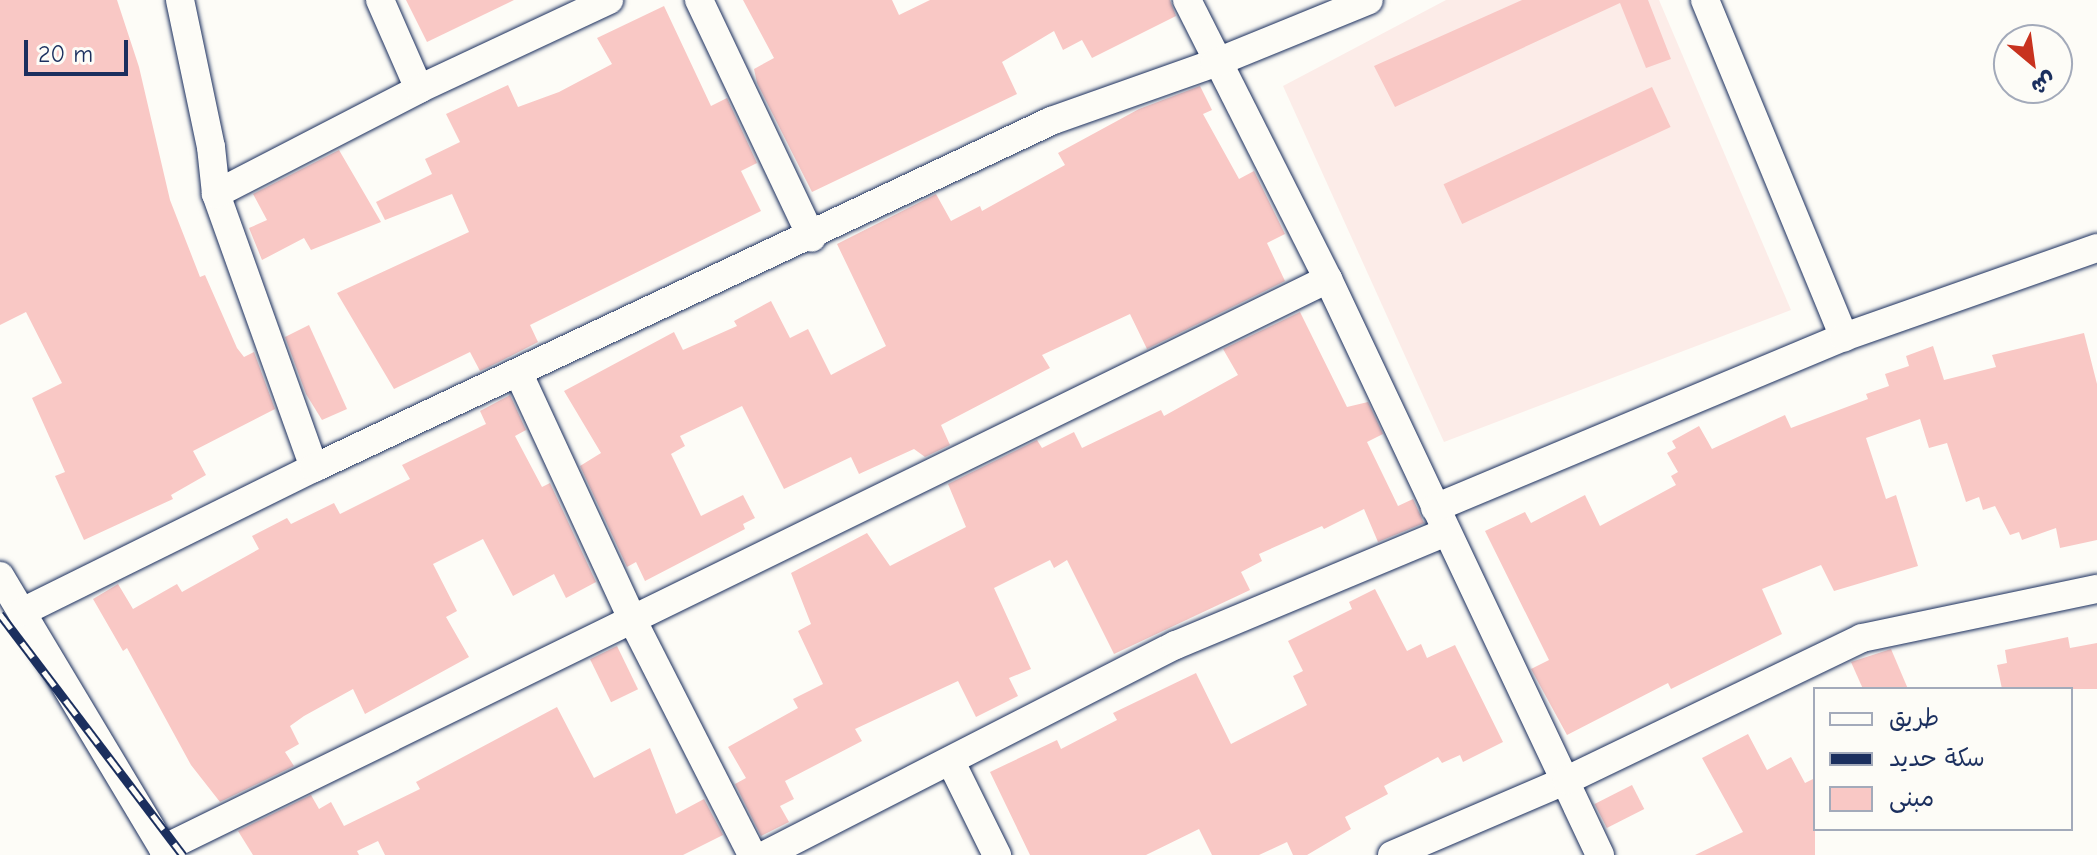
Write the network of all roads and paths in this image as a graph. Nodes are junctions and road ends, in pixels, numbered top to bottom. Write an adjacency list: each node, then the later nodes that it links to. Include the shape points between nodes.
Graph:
1 (180, 0): 10 (street)
2 (380, 0): 9 (street)
3 (609, 0): 9 (street)
4 (699, 0): 11 (street)
5 (1187, 0): 8 (street)
6 (1369, 0): 8 (street)
7 (1705, 0): 14 (street)
8 (1215, 63): 11 (street, via 1051,121); 13 (street)
9 (419, 89): 10 (street)
10 (216, 194): 16 (street)
11 (812, 238): 15 (street)
12 (2097, 248): 14 (street)
13 (1328, 279): 17 (street); 21 (street)
14 (1844, 337): 17 (street)
15 (519, 374): 16 (street); 21 (street)
16 (314, 468): 20 (street)
17 (1440, 520): 22 (street, via 1176,645); 23 (street)
18 (0, 576): 20 (street)
19 (2097, 589): 23 (street, via 1862,638)
20 (22, 612): 24 (street)
21 (633, 621): 24 (street); 25 (street)
22 (952, 764): 26 (street); 27 (street)
23 (1567, 780): 28 (street); 29 (street)
24 (165, 852)
25 (752, 855)
26 (765, 855)
27 (997, 855)
28 (1392, 855)
29 (1600, 855)

